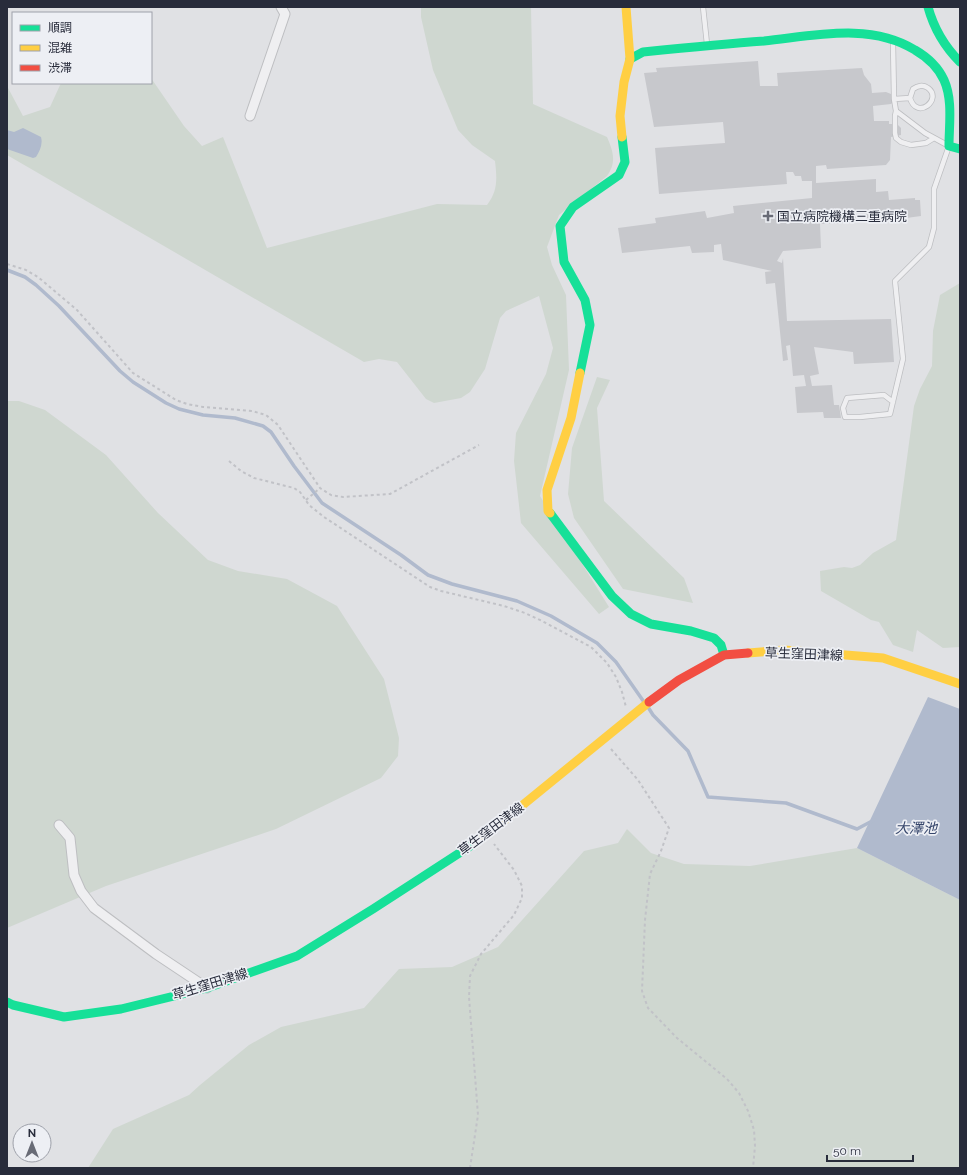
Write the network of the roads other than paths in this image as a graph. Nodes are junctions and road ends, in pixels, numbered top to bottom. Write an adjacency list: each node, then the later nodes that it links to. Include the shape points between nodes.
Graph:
1 (281, 7): 12 (street, via 285,14)
2 (626, 7): 7 (street)
3 (703, 7): 6 (lane)
4 (928, 7): 8 (street, via 943,42)
5 (893, 40): 6 (street, via 866,34 816,35); 10 (lane); 14 (street, via 924,55 943,80 949,98)
6 (707, 46): 7 (street, via 643,52)
7 (630, 59): 17 (street, via 620,116 624,162 620,175 573,207 560,226 564,262 585,300 590,325 571,418 547,490 548,511 612,596 630,614 651,624 707,635 719,642)
8 (960, 62)
9 (910, 98): 9 (lane, via 913,89 920,86 925,86 932,92 930,104 925,107 920,108 912,104); 10 (lane)
10 (894, 99): 11 (lane)
11 (896, 111): 13 (lane); 13 (lane, via 895,133 898,140 911,145 926,143)
12 (250, 116)
13 (934, 138): 14 (lane)
14 (949, 146): 15 (street); 16 (lane, via 934,189 934,228 929,247 894,281 903,360)
15 (960, 149)
16 (893, 402): 16 (lane, via 884,395 847,398 843,408 845,417 890,414)
17 (724, 654): 18 (street, 草生窪田津線, via 784,650 883,658); 20 (street, 草生窪田津線, via 652,699 487,835 374,909 297,956)
18 (960, 684)
19 (59, 825): 20 (street, via 70,838 74,875 81,892 94,908)
20 (207, 988): 21 (street, 草生窪田津線, via 121,1009 64,1017)
21 (7, 1002)

